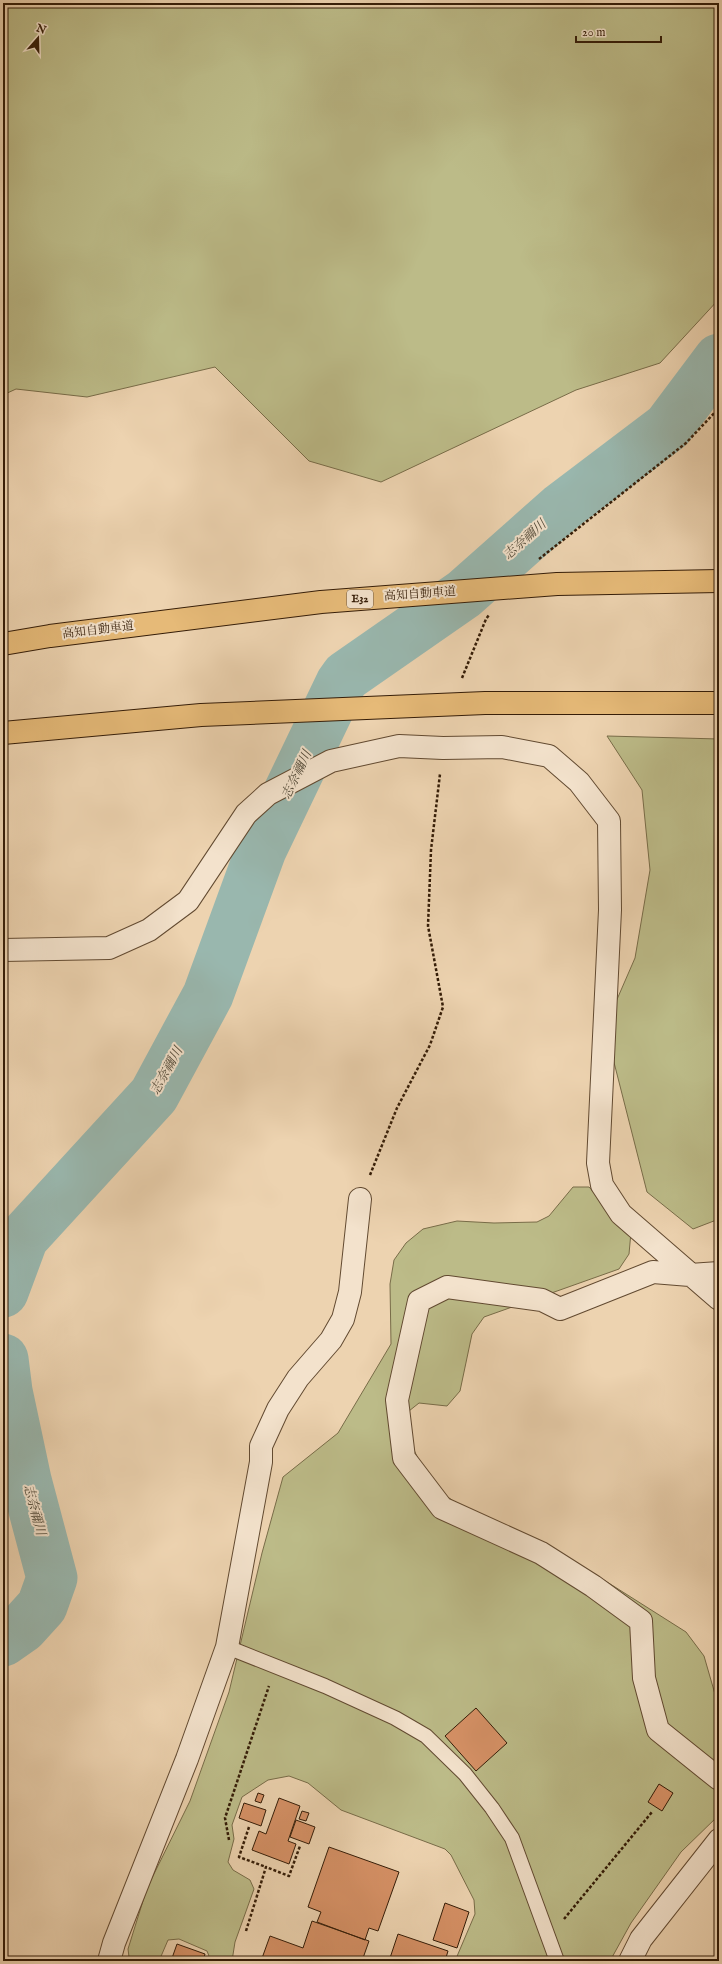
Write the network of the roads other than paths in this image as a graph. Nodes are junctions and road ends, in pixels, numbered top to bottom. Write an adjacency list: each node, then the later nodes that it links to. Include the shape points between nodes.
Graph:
1 (719, 581): 2 (highway, 高知自動車道 / E32, bridge, via 557,584 321,602)
2 (3, 644)
3 (719, 703): 4 (highway, bridge, via 485,703 201,715)
4 (3, 733)
5 (3, 950): 8 (street, via 109,948 149,930 188,901 246,814 268,794 331,761 399,746 502,747 549,756 580,782 608,821 610,910 598,1163 602,1185 621,1214)
6 (360, 1199): 10 (street, via 350,1292 343,1319 331,1340 298,1378 278,1409 261,1446 261,1462)
7 (719, 1273): 8 (street)
8 (690, 1275): 9 (street); 11 (street, via 653,1272 560,1309 542,1300 447,1287 419,1301 396,1400 404,1458 442,1508 541,1553 641,1621 644,1678 658,1730)
9 (719, 1299)
10 (227, 1647): 13 (street); 14 (lane, via 395,1718 426,1736 465,1774 512,1838)
11 (719, 1779)
12 (719, 1840): 15 (street, via 642,1939)
13 (109, 1961)
14 (557, 1961)
15 (630, 1961)

